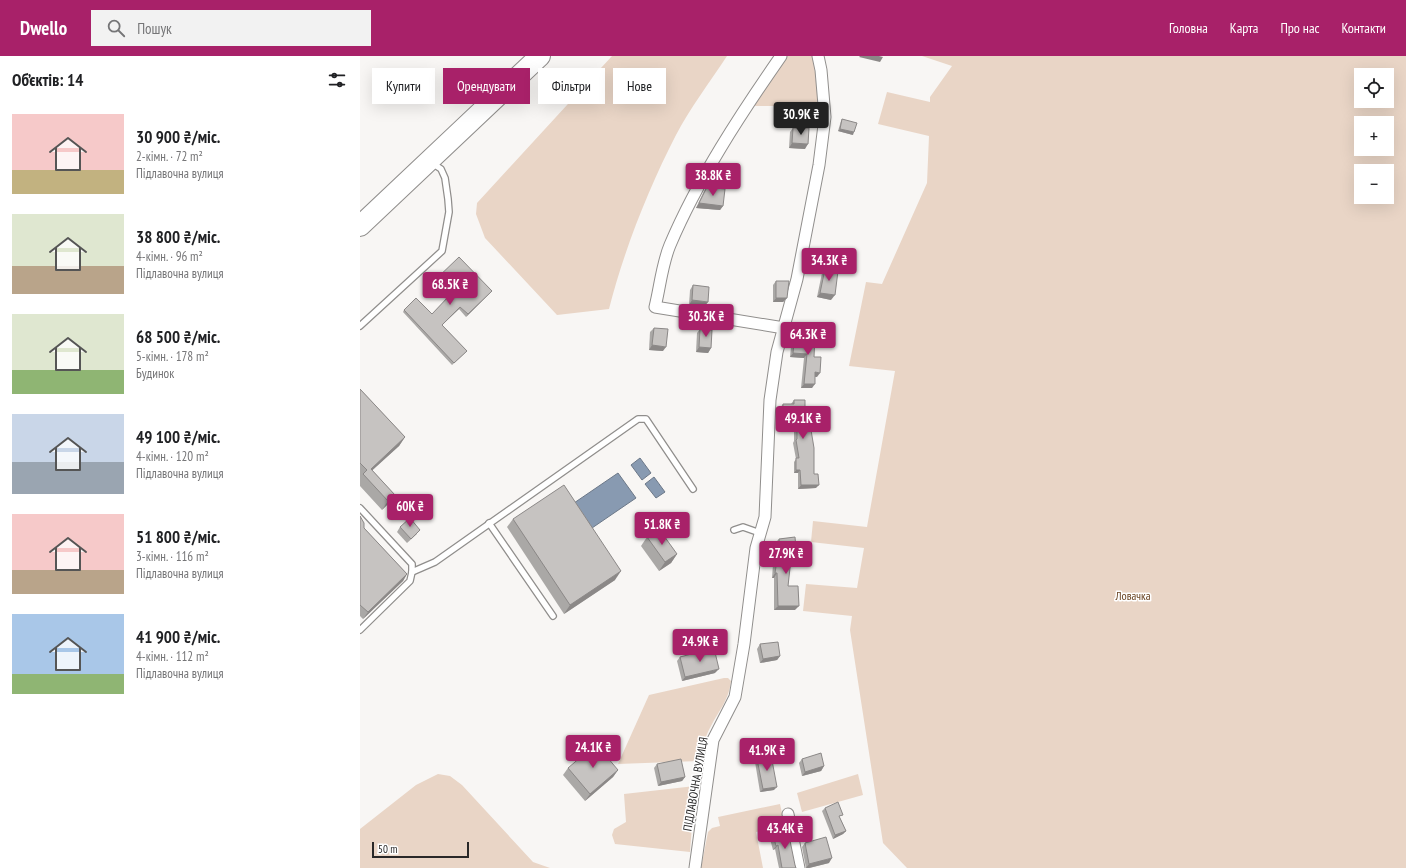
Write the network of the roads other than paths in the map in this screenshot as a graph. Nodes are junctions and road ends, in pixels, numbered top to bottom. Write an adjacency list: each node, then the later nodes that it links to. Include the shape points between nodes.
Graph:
1 (540, 56): 4 (highway)
2 (781, 56): 7 (street, via 699,186 670,246 655,307)
3 (818, 56): 7 (street, ПІДЛАВОЧНА ВУЛИЦЯ, via 825,117 820,165 798,278)
4 (430, 161): 5 (highway); 6 (lane, via 441,169 448,199 449,212 442,251)
5 (360, 226)
6 (360, 326)
7 (784, 328): 12 (street, ПІДЛАВОЧНА ВУЛИЦЯ, via 777,352 770,400 766,517)
8 (693, 489): 10 (lane, via 646,419 638,419)
9 (360, 508): 13 (lane, via 412,564)
10 (489, 523): 13 (lane, via 435,562); 14 (lane)
11 (734, 530): 12 (lane, via 742,527)
12 (760, 533): 17 (street, ПІДЛАВОЧНА ВУЛИЦЯ, via 735,697 713,740)
13 (412, 572): 15 (lane, via 410,581)
14 (553, 616)
15 (360, 630)
16 (788, 814): 18 (street)
17 (695, 868)
18 (799, 868)

